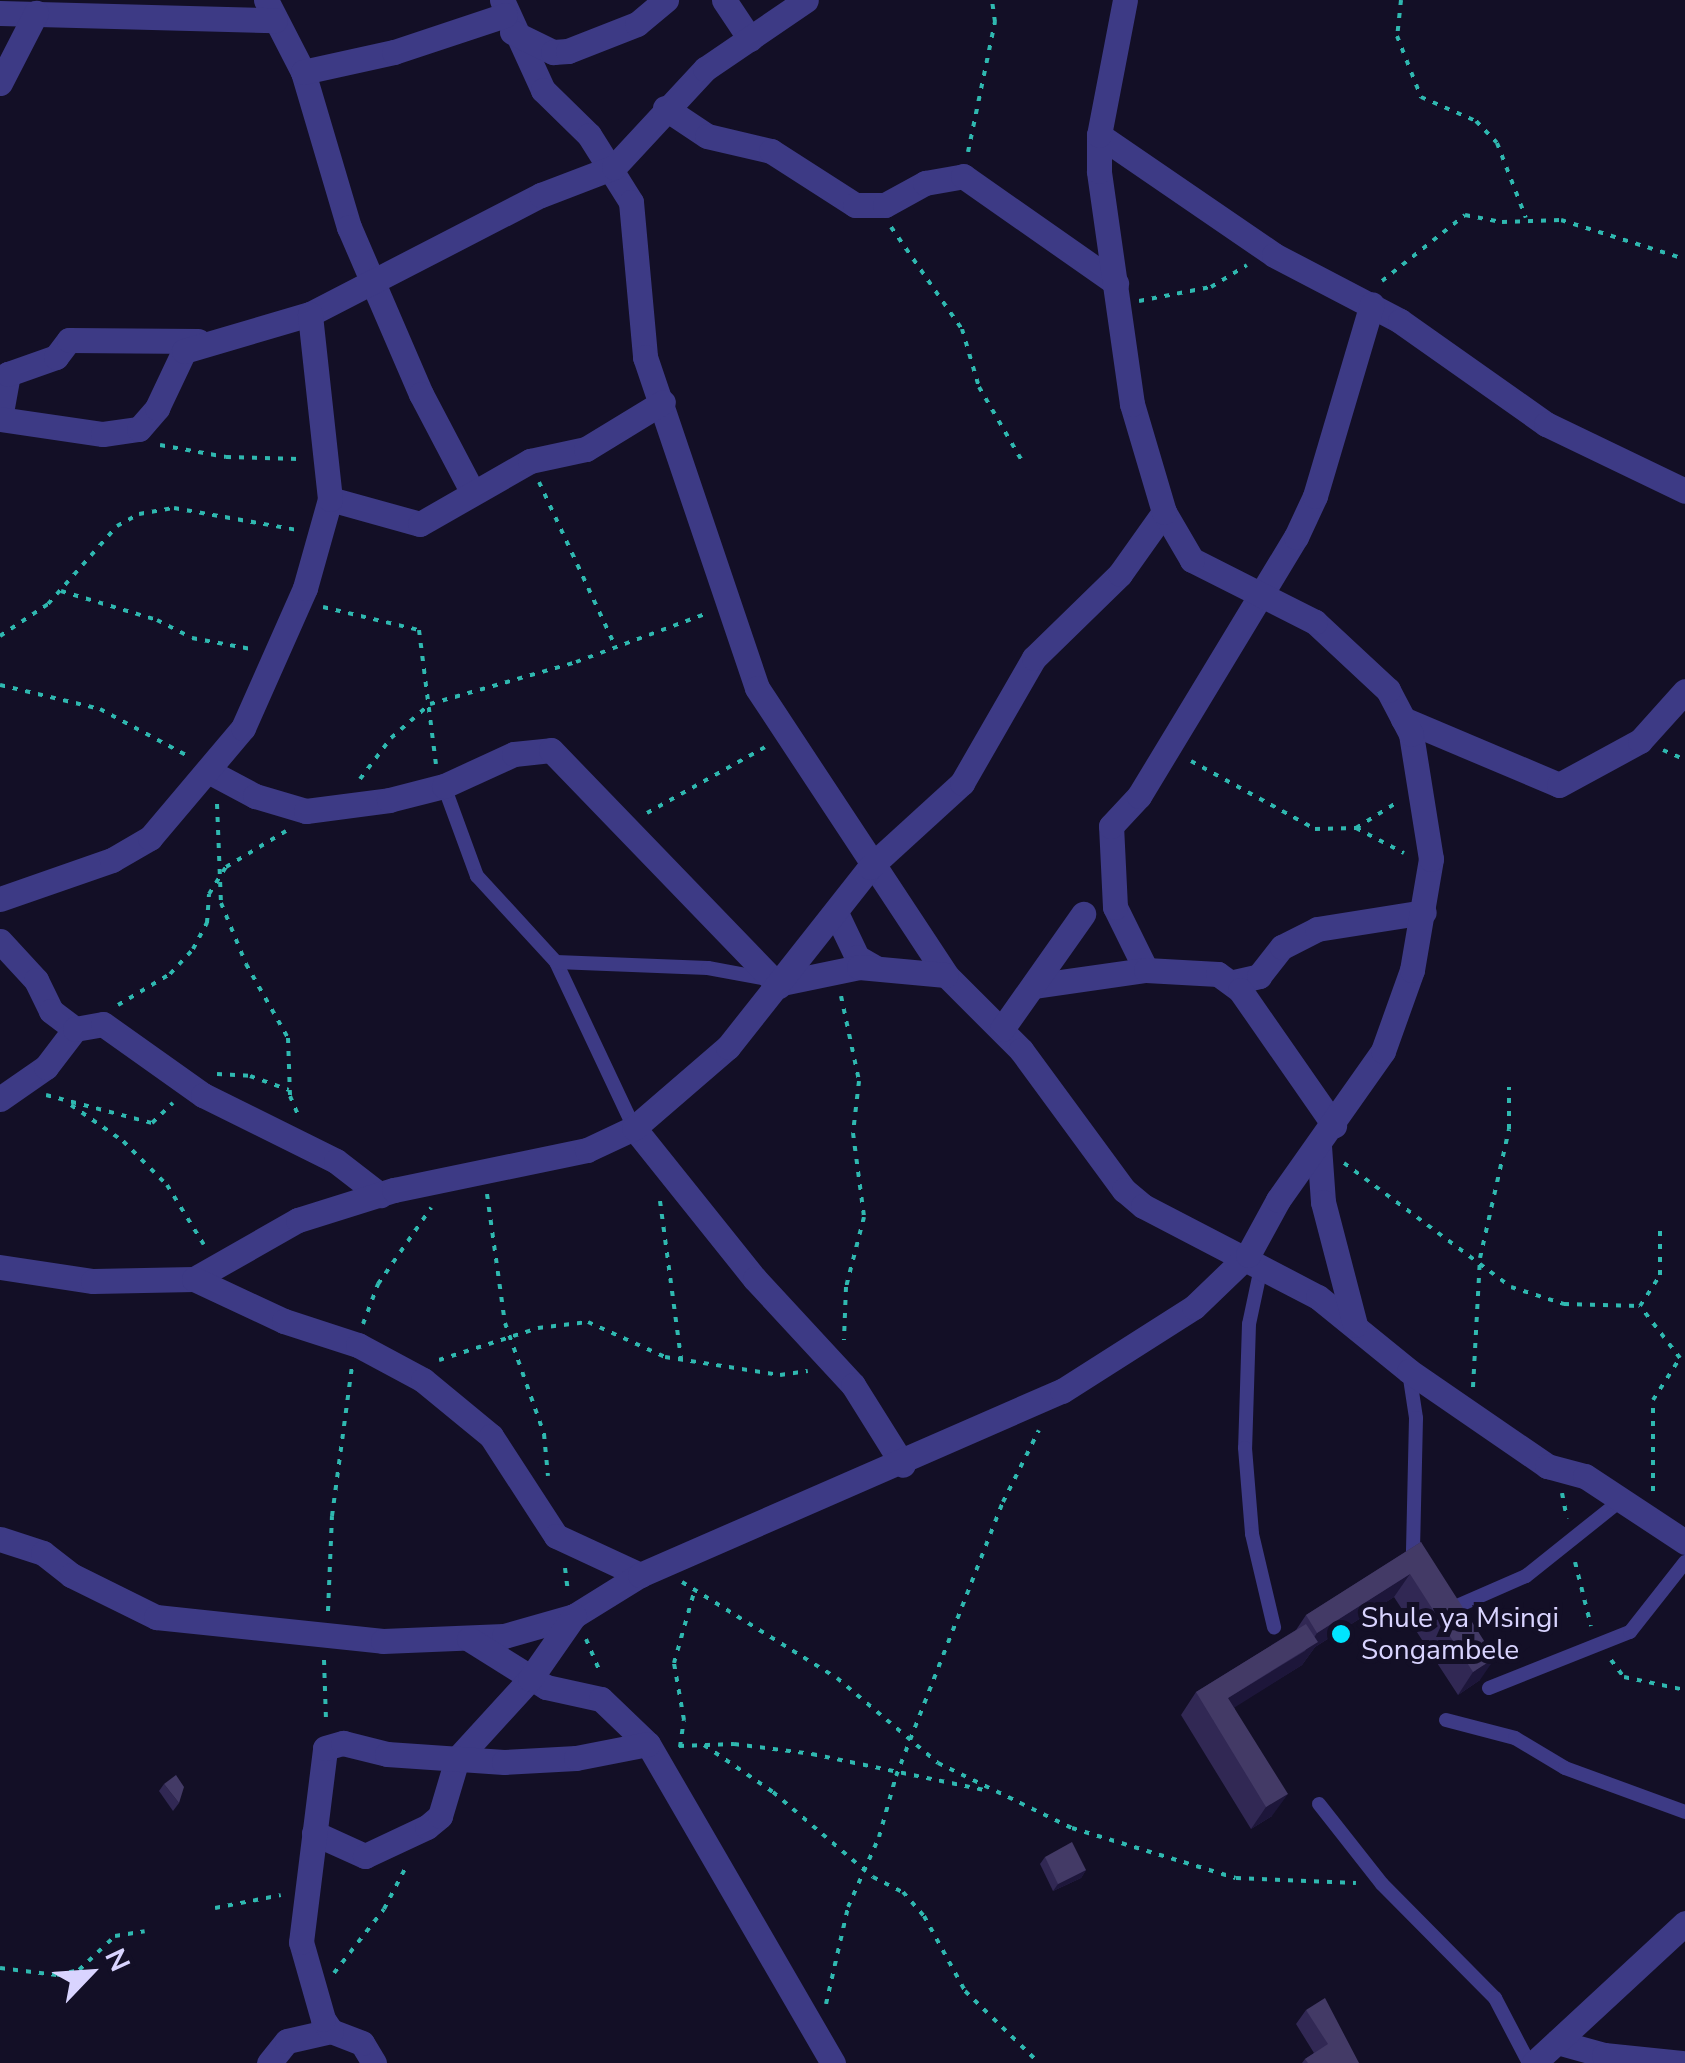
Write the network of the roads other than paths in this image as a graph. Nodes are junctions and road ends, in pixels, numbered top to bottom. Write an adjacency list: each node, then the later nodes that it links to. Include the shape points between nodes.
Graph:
1 (666, 0): 8 (street, via 636,24 568,51 554,52)
2 (724, 0): 9 (street)
3 (806, 0): 9 (street)
4 (1125, 0): 13 (street)
5 (271, 10): 7 (street); 10 (street)
6 (0, 13): 7 (street)
7 (36, 13): 11 (street)
8 (506, 16): 10 (street); 14 (street, via 544,90)
9 (750, 39): 12 (street, via 705,68)
10 (303, 72): 15 (street, via 349,227)
11 (0, 83)
12 (665, 108): 14 (street); 16 (street, via 707,136 770,151 836,196 875,205 925,183 964,176)
13 (1099, 135): 16 (street); 17 (street, via 1266,250)
14 (614, 167): 15 (street); 20 (street, via 631,202 645,357)
15 (374, 279): 18 (street); 22 (street, via 421,394)
16 (1118, 295): 25 (street, via 1132,404)
17 (1372, 304): 23 (street, via 1546,424); 26 (street, via 1315,496)
18 (310, 314): 19 (street); 24 (street)
19 (203, 341): 21 (street, via 74,338 56,357 8,374); 21 (street, via 176,362 150,418 126,434)
20 (662, 402): 22 (street, via 586,449 530,461); 31 (street, via 757,688)
21 (0, 418)
22 (472, 491): 24 (street, via 420,524)
23 (1685, 491)
24 (330, 499): 29 (street, via 276,654 243,728)
25 (1164, 512): 26 (street, via 1192,560); 31 (street, via 1120,574 1034,658 962,783)
26 (1263, 590): 28 (street, via 1349,651 1388,690); 39 (street, via 1108,838 1115,907)
27 (1685, 692): 28 (street, via 1640,741 1559,785)
28 (1403, 719): 33 (street, via 1422,782 1430,867)
29 (211, 771): 30 (street, via 279,804 339,808); 32 (street, via 150,838 112,860)
30 (441, 786): 37 (lane, via 484,888); 42 (street, via 514,754 551,750)
31 (870, 867): 34 (street); 40 (street)
32 (0, 899)
33 (1424, 912): 41 (street, via 1317,930 1282,947 1260,976); 48 (street, via 1394,1024)
34 (836, 913): 38 (street, via 857,957); 42 (street)
35 (1082, 914): 43 (street)
36 (0, 941): 44 (street, via 36,980 51,1011)
37 (556, 962): 42 (lane, via 708,968); 47 (lane)
38 (876, 968): 40 (street); 42 (street)
39 (1146, 970): 41 (street, via 1218,974); 43 (street)
40 (946, 975): 45 (street)
41 (1234, 982): 48 (street)
42 (778, 983): 47 (street, via 715,1060)
43 (1032, 986): 45 (street)
44 (81, 1026): 46 (street, via 46,1068); 49 (street, via 116,1030 192,1086 336,1161)
45 (1002, 1030): 50 (street, via 1085,1129 1124,1190 1210,1243)
46 (0, 1098)
47 (634, 1128): 49 (street, via 587,1150); 55 (street, via 842,1374)
48 (1325, 1138): 50 (street, via 1278,1200); 53 (street, via 1323,1202)
49 (380, 1194): 52 (street, via 298,1220)
50 (1255, 1259): 53 (street); 55 (street, via 1194,1307 1062,1391); 64 (lane, via 1246,1448 1252,1534)
51 (0, 1268): 52 (street, via 93,1281)
52 (194, 1278): 61 (street, via 406,1370 491,1436 563,1542)
53 (1355, 1325): 54 (street)
54 (1408, 1371): 56 (street, via 1558,1469 1586,1476); 59 (lane, via 1416,1418)
55 (904, 1465): 61 (street)
56 (1620, 1501): 57 (street); 62 (lane, via 1526,1576)
57 (1678, 1536)
58 (0, 1539): 65 (street, via 43,1553 72,1575 156,1616 326,1635)
59 (1414, 1555)
60 (1685, 1562): 67 (lane, via 1644,1620 1603,1647)
61 (648, 1571): 63 (street)
62 (1455, 1607)
63 (575, 1615): 65 (street); 66 (street)
64 (1274, 1627)
65 (468, 1639): 66 (street)
66 (530, 1679): 69 (street, via 601,1699); 70 (street)
67 (1489, 1688)
68 (1446, 1720): 72 (lane, via 1515,1738 1565,1768)
69 (648, 1744): 70 (street, via 558,1760); 79 (street)
70 (456, 1759): 73 (street, via 440,1816 398,1843 365,1856); 73 (street, via 342,1743 320,1754)
71 (1320, 1804): 76 (lane, via 1382,1884 1495,1998)
72 (1685, 1812)
73 (314, 1833): 75 (street, via 301,1942)
74 (1685, 1924): 76 (street)
75 (332, 2031): 77 (street, via 287,2041); 78 (street, via 362,2043)
76 (1542, 2057): 80 (street)
77 (269, 2063)
78 (374, 2063)
79 (834, 2063)
80 (1682, 2063)

